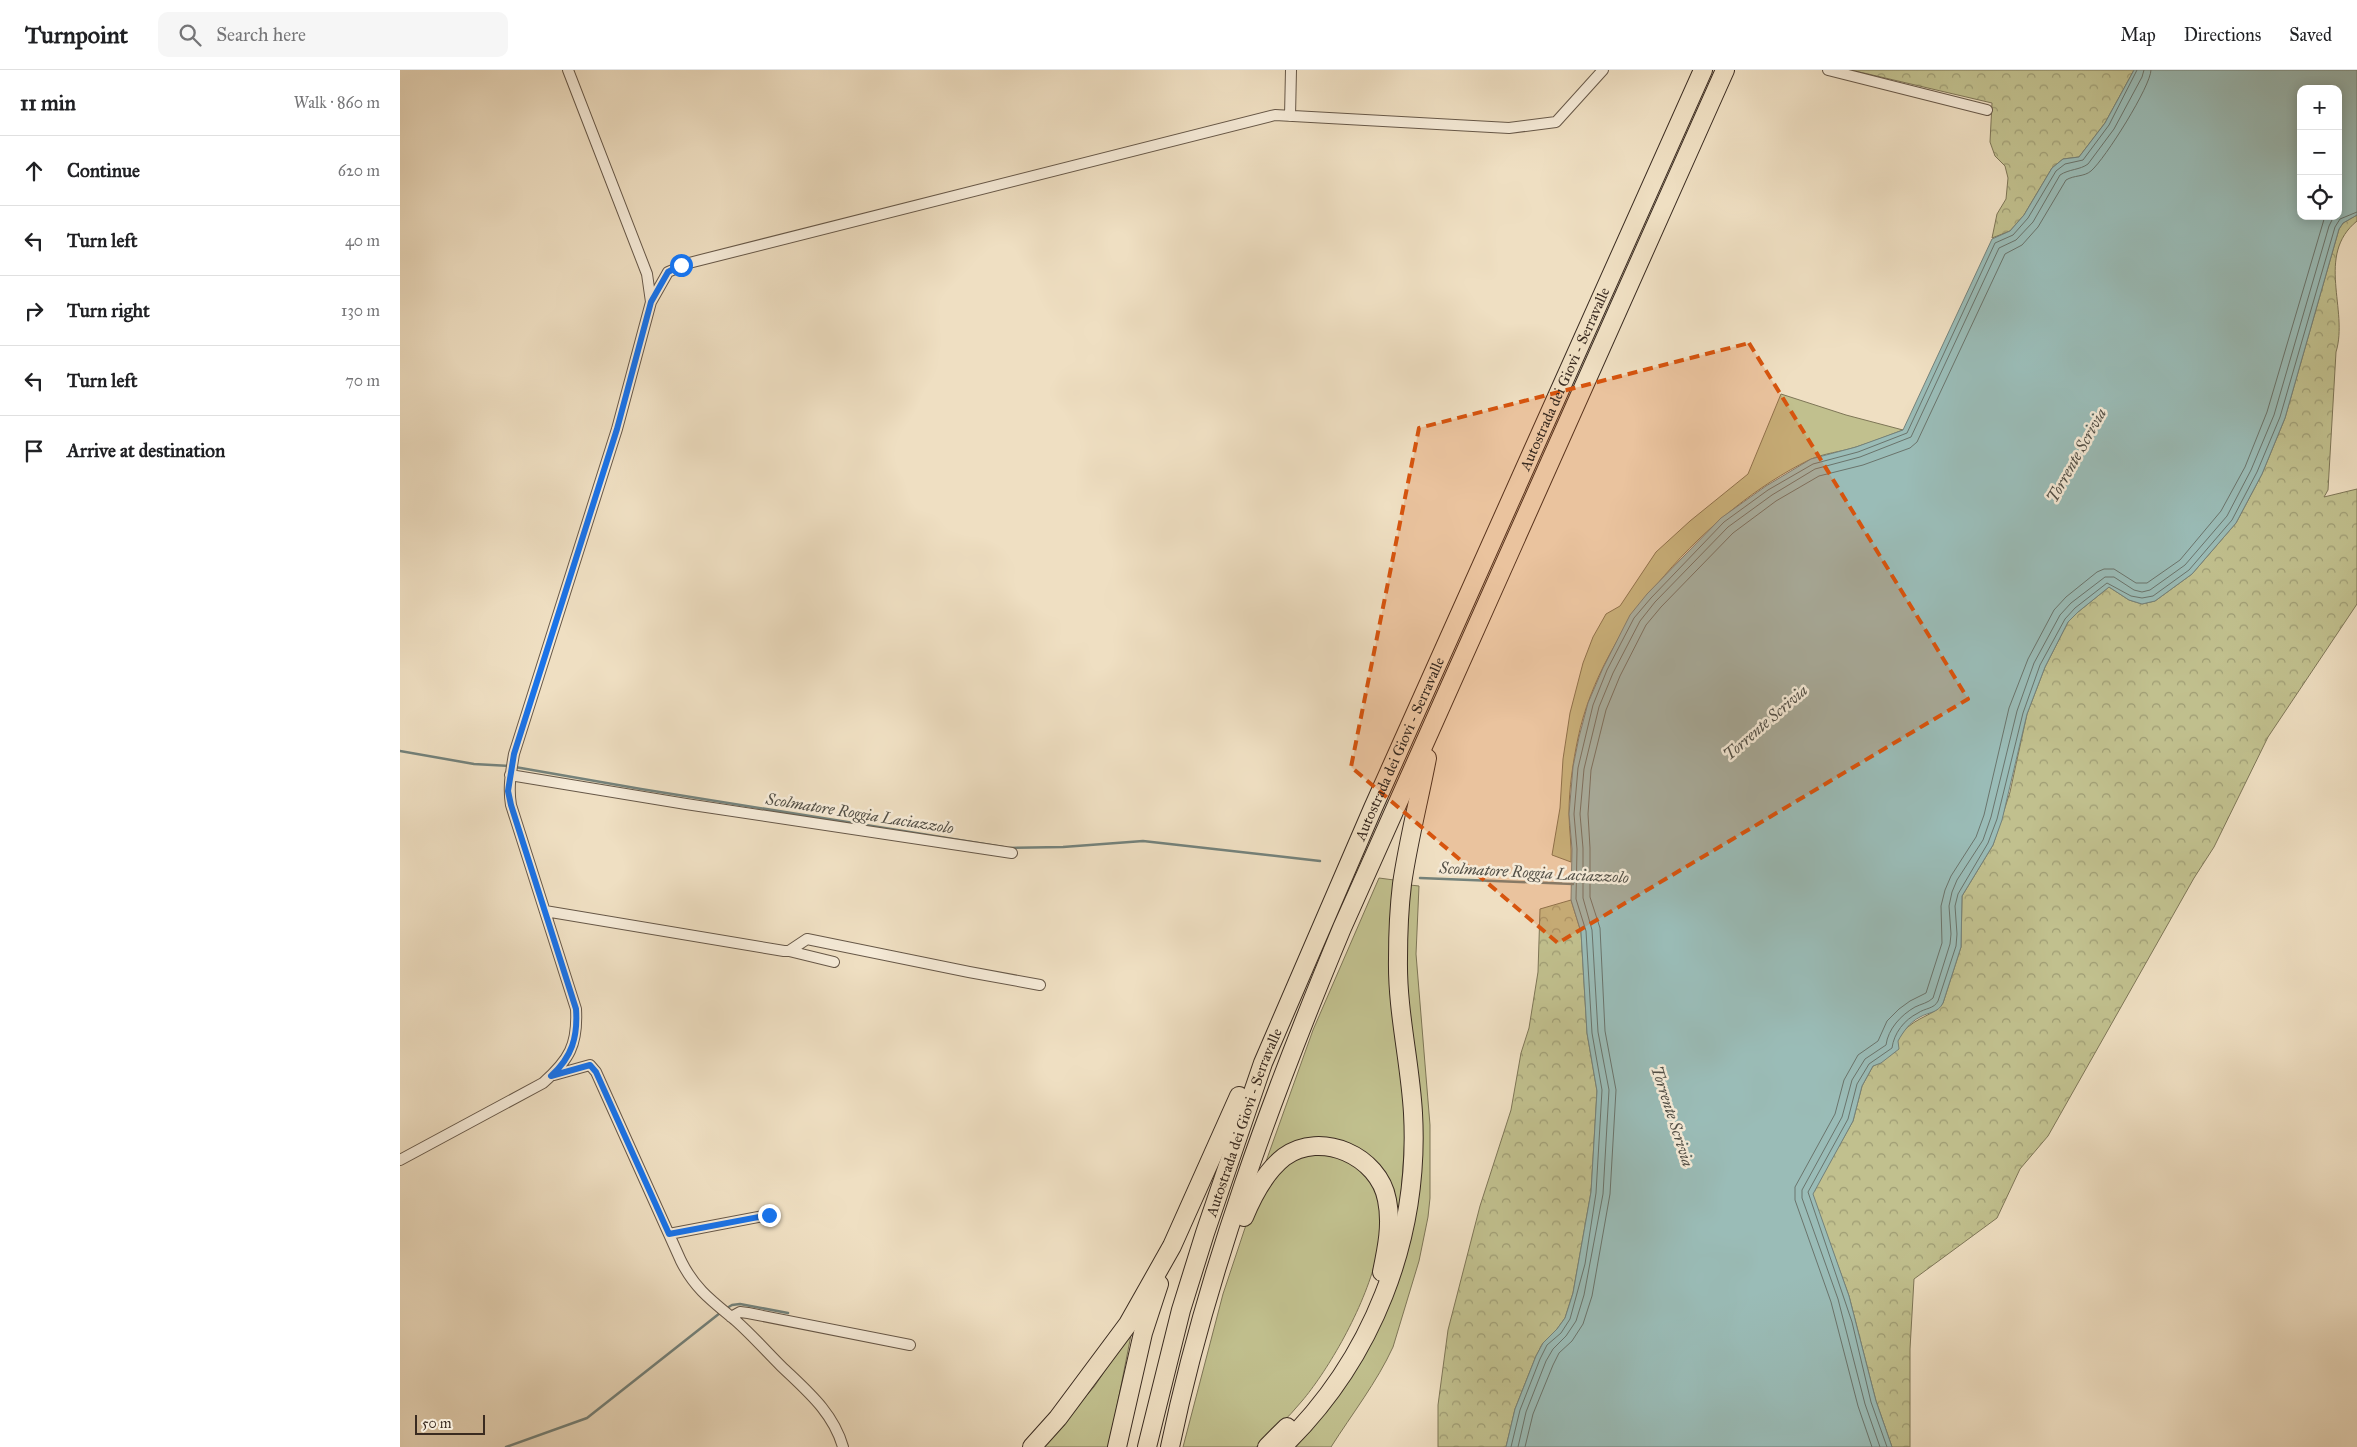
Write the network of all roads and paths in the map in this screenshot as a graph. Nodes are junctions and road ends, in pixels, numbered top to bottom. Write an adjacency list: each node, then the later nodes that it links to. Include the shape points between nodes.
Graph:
1 (568, 70): 9 (street, via 647,274)
2 (1291, 70): 8 (street)
3 (1603, 70): 8 (street, via 1556,122 1509,128)
4 (1703, 70): 16 (highway, Autostrada dei Giovi - Serravalle)
5 (1725, 70): 10 (highway, Autostrada dei Giovi - Serravalle)
6 (1828, 70): 7 (street)
7 (1987, 110)
8 (1290, 116): 9 (street, via 1275,115 689,263 668,272)
9 (651, 302): 11 (street, via 617,429)
10 (1432, 728): 24 (highway, Autostrada dei Giovi - Serravalle, via 1306,1016 1249,1168); 32 (highway, via 1402,884 1400,913 1398,1003 1413,1113 1412,1184 1407,1216 1384,1297 1368,1334 1326,1398)
11 (511, 768): 12 (street); 13 (street, via 508,791 511,805)
12 (1012, 853)
13 (545, 911): 14 (street); 18 (street, via 574,1003 577,1023 569,1055)
14 (789, 951): 15 (street); 17 (street, via 807,939)
15 (834, 962)
16 (1300, 975): 22 (highway, via 1261,1044); 29 (highway, Autostrada dei Giovi - Serravalle, via 1263,1063 1205,1233 1181,1310)
17 (1040, 984)
18 (551, 1076): 19 (street); 21 (street, via 590,1065 596,1072)
19 (400, 1160)
20 (769, 1215): 21 (street)
21 (669, 1234): 23 (street, via 693,1282 711,1302)
22 (1172, 1246): 27 (highway, via 1128,1324 1058,1418); 28 (highway, via 1143,1333)
23 (731, 1317): 25 (street, via 740,1312 748,1313); 26 (street, via 820,1404 833,1421)
24 (1203, 1317): 30 (highway, Autostrada dei Giovi - Serravalle); 31 (highway, via 1250,1201 1274,1166 1285,1156 1307,1148 1330,1147 1355,1156 1374,1173 1387,1198 1389,1220 1382,1273 1370,1304 1338,1364 1318,1393)
25 (910, 1345)
26 (843, 1447)
27 (1032, 1447)
28 (1117, 1447)
29 (1147, 1447)
30 (1170, 1447)
31 (1267, 1447)
32 (1282, 1447)

